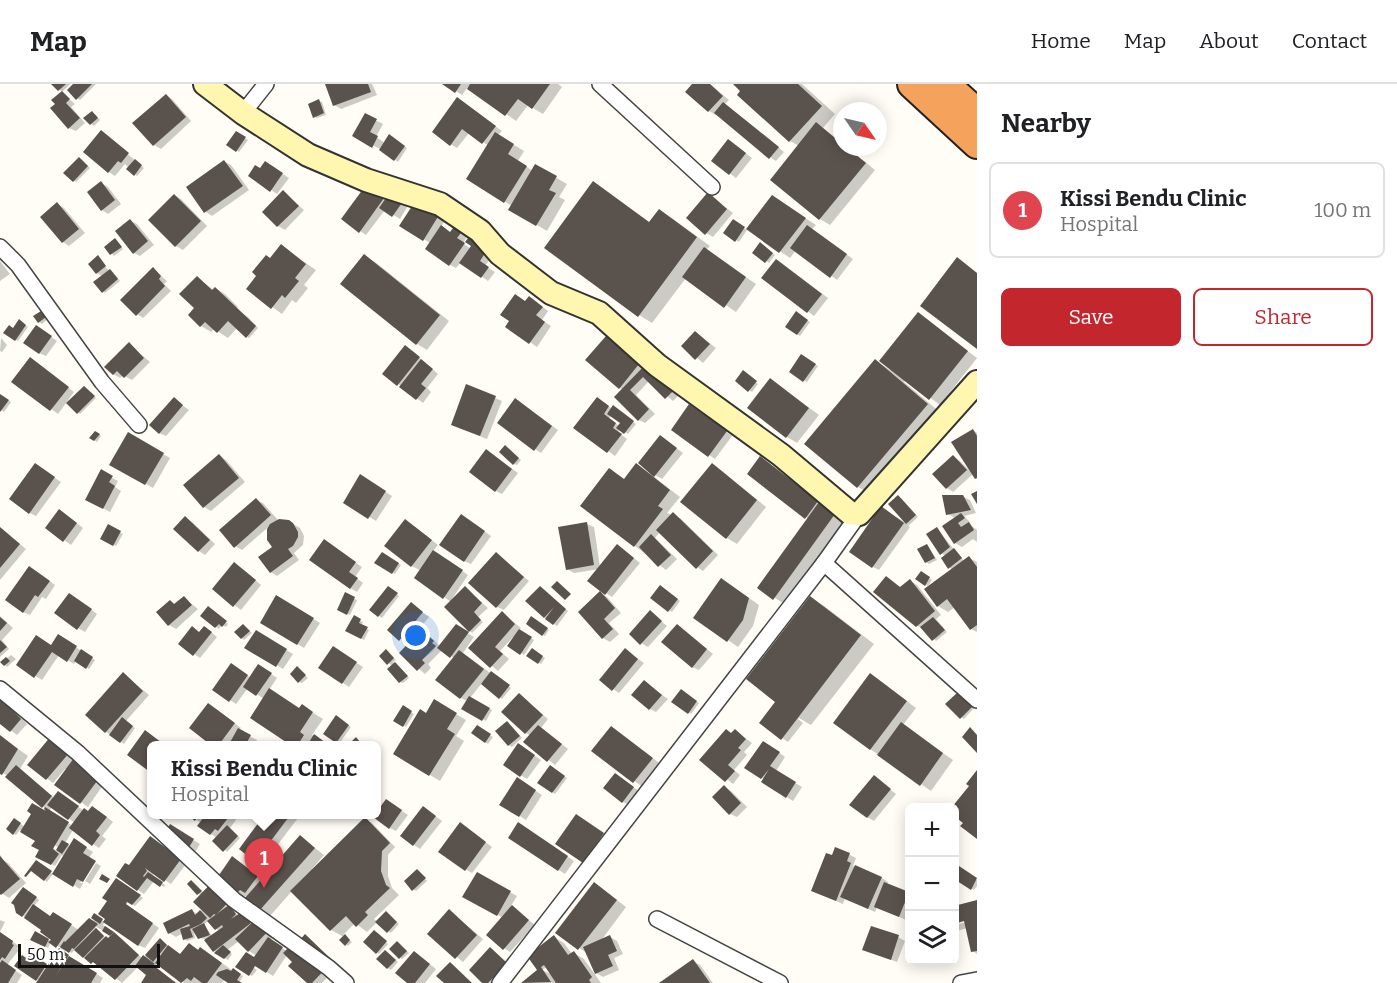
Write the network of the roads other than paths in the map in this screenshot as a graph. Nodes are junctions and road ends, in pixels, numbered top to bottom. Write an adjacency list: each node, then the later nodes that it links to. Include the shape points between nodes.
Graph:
1 (205, 84): 6 (street)
2 (266, 84): 6 (street)
3 (600, 84): 9 (street)
4 (912, 84): 8 (highway)
5 (945, 84): 7 (highway)
6 (243, 113): 13 (street, via 308,155 366,180 440,204 480,231 500,254 551,292 599,313 657,364 781,455 850,513)
7 (977, 113)
8 (977, 144)
9 (712, 187)
10 (0, 247): 12 (street, via 18,265 102,382)
11 (977, 382): 13 (street)
12 (139, 424)
13 (859, 514): 14 (street)
14 (824, 563): 16 (street); 22 (street)
15 (0, 689): 17 (street, via 78,753)
16 (977, 700)
17 (147, 818)
18 (148, 819): 21 (street, via 234,900)
19 (657, 919): 23 (street)
20 (977, 980): 24 (street)
21 (346, 983)
22 (501, 983)
23 (780, 983)
24 (961, 983)

